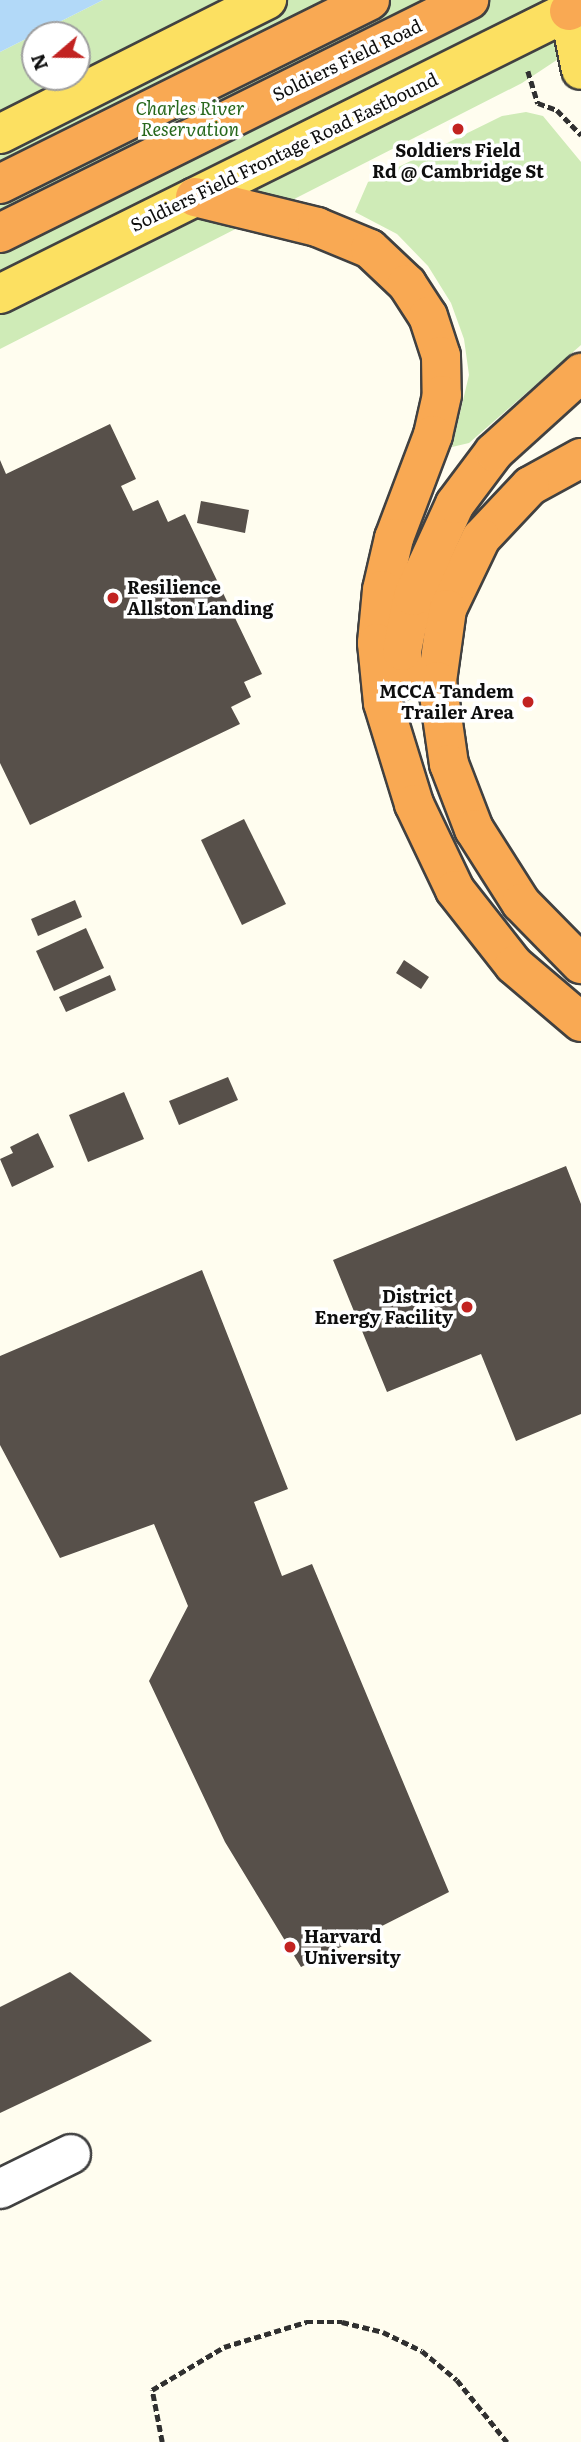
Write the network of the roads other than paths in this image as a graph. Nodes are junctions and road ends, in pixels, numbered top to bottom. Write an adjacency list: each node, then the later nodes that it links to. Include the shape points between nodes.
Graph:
1 (267, 0): 6 (main road)
2 (370, 0): 7 (highway)
3 (469, 0): 9 (highway, Soldiers Field Road)
4 (572, 10): 5 (main road); 8 (main road, Soldiers Field Frontage Road Eastbound)
5 (581, 71)
6 (0, 134)
7 (0, 184)
8 (195, 197): 10 (main road, Soldiers Field Frontage Road Eastbound); 13 (highway, via 317,227 370,249 407,284 433,327 443,366 439,415 394,538 377,643 383,703)
9 (0, 233)
10 (0, 294)
11 (581, 373): 13 (highway, via 487,460 433,545 413,596 403,643)
12 (581, 458): 14 (highway, via 530,486 481,538 447,609 437,681 449,764 474,829 521,903)
13 (404, 773): 15 (highway, via 439,860 473,915 514,965)
14 (581, 964)
15 (581, 1022)
16 (71, 2154): 17 (lane)
17 (0, 2189)

